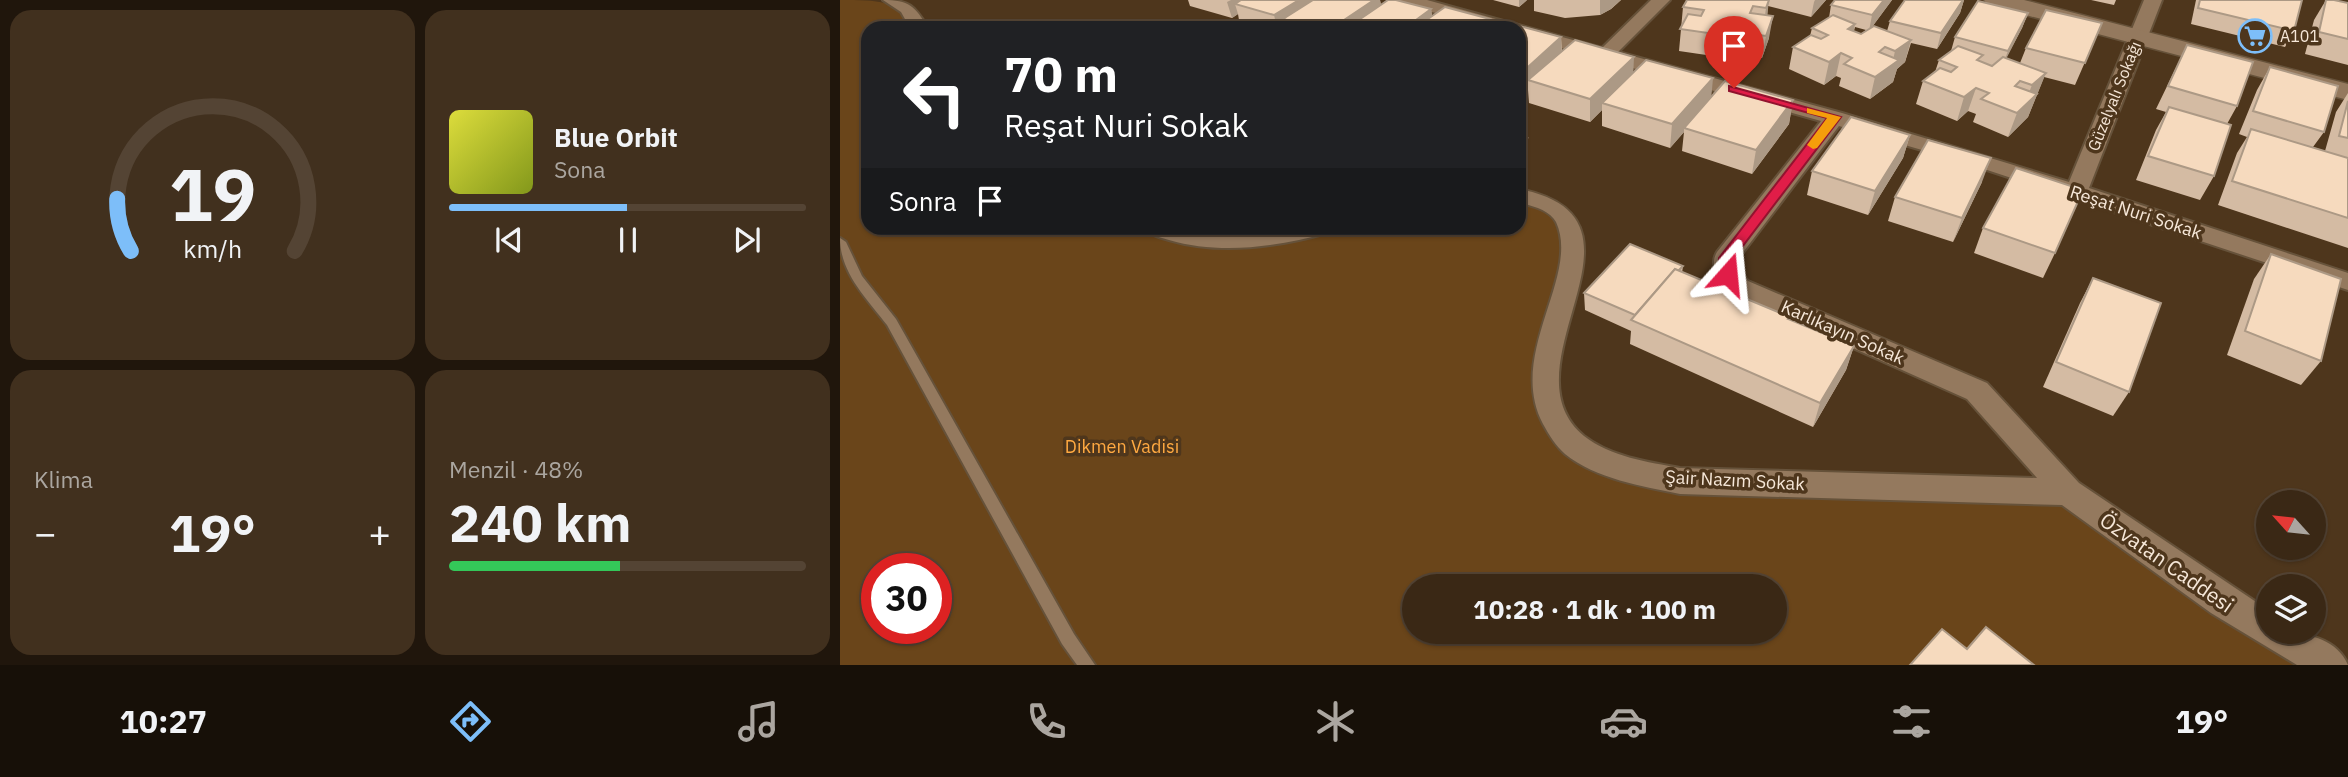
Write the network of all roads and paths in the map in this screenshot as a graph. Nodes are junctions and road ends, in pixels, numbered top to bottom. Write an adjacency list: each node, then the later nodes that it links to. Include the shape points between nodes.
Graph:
1 (892, 0): 6 (street, via 908,9)
2 (1407, 0): 7 (street)
3 (1661, 0): 10 (street)
4 (1997, 0): 9 (main road)
5 (2153, 0): 9 (street, Güzelyalı Sokağı)
6 (915, 21)
7 (1486, 21)
8 (1526, 32): 10 (street, Reşat Nuri Sokak)
9 (2138, 37): 11 (main road); 13 (street, Güzelyalı Sokağı)
10 (1607, 53): 12 (street, Reşat Nuri Sokak)
11 (2348, 92)
12 (1835, 117): 13 (street, Reşat Nuri Sokak); 19 (street, Karlıkayın Sokak, via 1726,258 1728,274 1739,287 1977,391)
13 (2076, 192): 18 (street, Reşat Nuri Sokak)
14 (1526, 198): 19 (street, Şair Nazım Sokak, via 1550,205 1568,222 1571,251 1545,383 1551,414 1575,445 1629,471 1681,481)
15 (1186, 235): 16 (street, via 1245,242)
16 (1282, 235)
17 (840, 242): 22 (lane, via 857,278 894,326 1068,639)
18 (2348, 282)
19 (2068, 492): 20 (street, Özvatan Caddesi)
20 (2256, 622)
21 (2294, 644): 23 (street)
22 (1087, 665)
23 (2330, 665)

